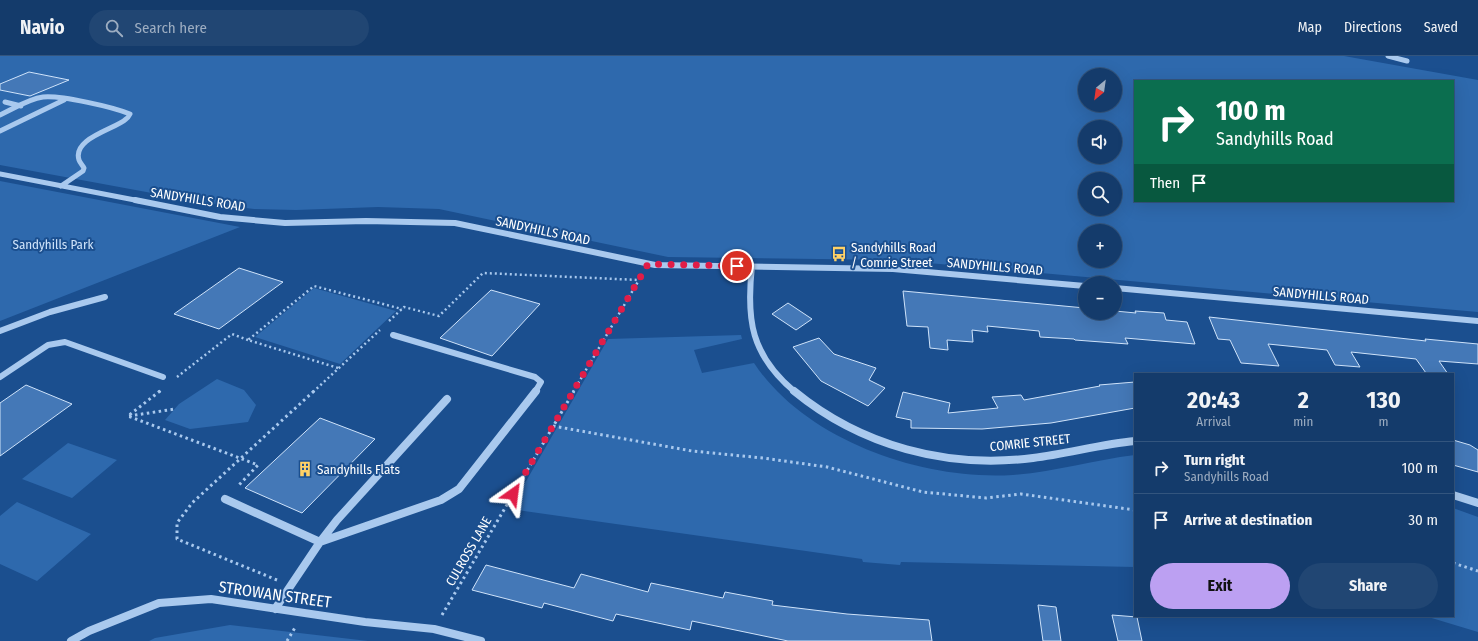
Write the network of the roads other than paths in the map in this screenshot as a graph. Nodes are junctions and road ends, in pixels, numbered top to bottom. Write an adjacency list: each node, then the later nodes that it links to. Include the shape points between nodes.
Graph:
1 (1388, 56): 2 (street)
2 (1407, 61)
3 (64, 100): 5 (street, via 44,97); 7 (street); 9 (street, via 130,114 126,120 86,141 79,148 78,155 83,171)
4 (5, 102): 5 (street)
5 (21, 106): 6 (street)
6 (0, 115)
7 (0, 130)
8 (0, 174): 9 (street, SANDYHILLS ROAD)
9 (62, 186): 10 (street, SANDYHILLS ROAD, via 220,217 285,223 454,223 648,264)
10 (752, 266): 11 (street, SANDYHILLS ROAD, via 893,269); 20 (street, COMRIE STREET, via 749,315 762,354 780,378 804,399 864,435 918,453 974,460 1030,458)
11 (1078, 285)
12 (1122, 289): 14 (street, SANDYHILLS ROAD)
13 (104, 297): 15 (street, via 50,312)
14 (1478, 321)
15 (0, 331)
16 (393, 335): 24 (street, via 535,377 541,382 464,484 454,493 441,500)
17 (0, 377): 18 (street, via 48,345 65,342)
18 (163, 377)
19 (447, 399): 24 (street)
20 (1134, 441)
21 (1454, 495): 23 (street)
22 (225, 499): 24 (street)
23 (1478, 503)
24 (320, 542): 25 (street)
25 (275, 609): 26 (street, STROWAN STREET, via 211,599 159,603); 27 (street, STROWAN STREET, via 434,629)
26 (71, 641)
27 (481, 641)

